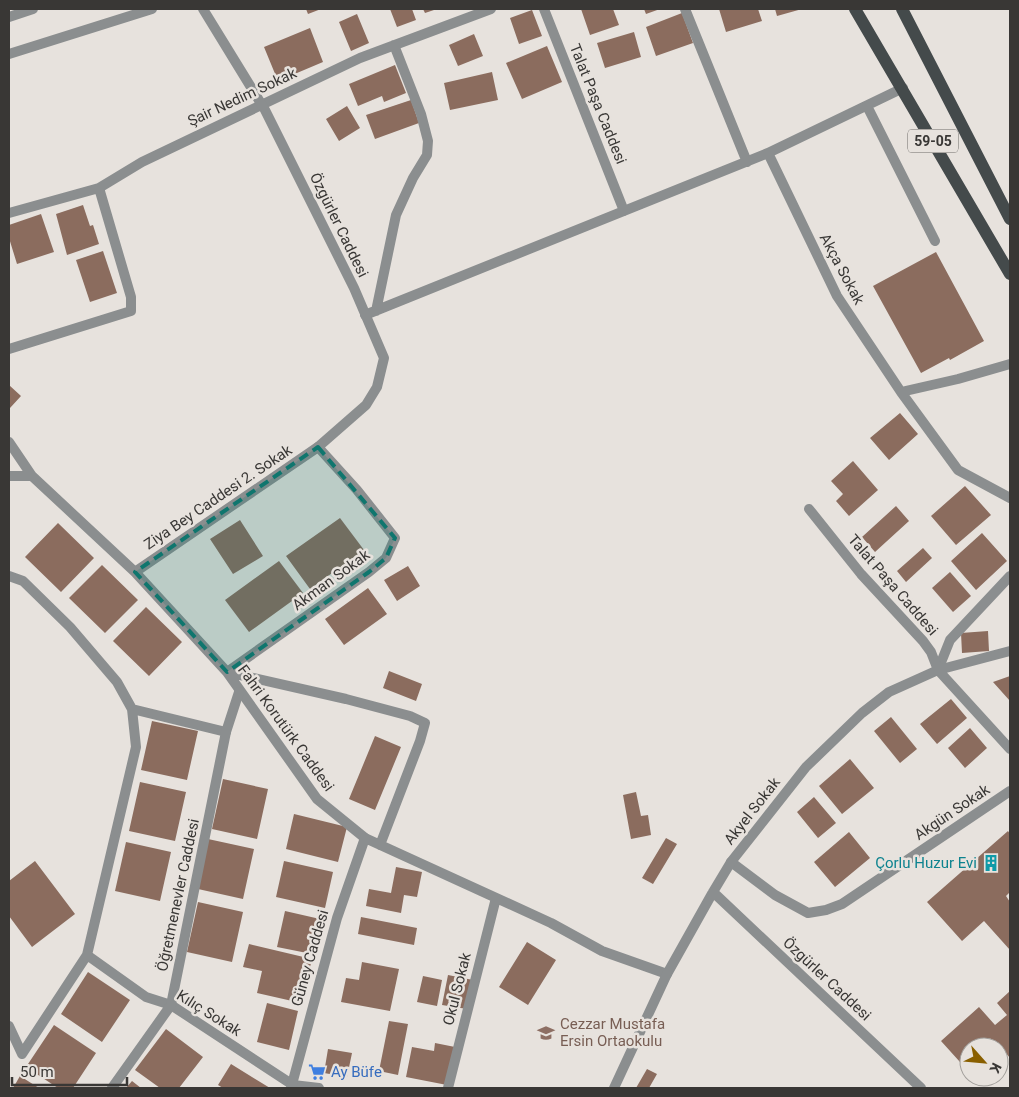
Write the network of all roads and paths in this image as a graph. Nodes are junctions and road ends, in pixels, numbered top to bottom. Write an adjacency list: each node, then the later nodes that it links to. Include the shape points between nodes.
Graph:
1 (33, 9): 9 (street)
2 (152, 9): 11 (street)
3 (203, 9): 13 (street, Özgürler Caddesi)
4 (490, 9): 10 (street, Şair Nedim Sokak)
5 (544, 9): 18 (street, Talat Paşa Caddesi)
6 (685, 9): 16 (street)
7 (855, 9): 12 (main road, 59-05)
8 (902, 9): 20 (main road)
9 (9, 17)
10 (394, 45): 13 (street, Şair Nedim Sokak); 23 (street, via 428,141 427,155 412,178 396,215)
11 (9, 54)
12 (903, 88): 14 (street); 22 (main road, 59-05)
13 (262, 104): 17 (street, Şair Nedim Sokak, via 142,162); 24 (street, Özgürler Caddesi)
14 (867, 106): 15 (street); 21 (street)
15 (768, 153): 16 (street); 27 (street, Akça Sokak, via 837,296)
16 (747, 162): 18 (street)
17 (99, 188): 19 (street, Şair Nedim Sokak); 25 (street, via 131,297 131,311)
18 (624, 211): 23 (street)
19 (9, 213)
20 (1010, 219)
21 (935, 242)
22 (1010, 274)
23 (376, 310): 24 (street)
24 (365, 315): 29 (street, Özgürler Caddesi, via 384,358 377,387 366,405)
25 (9, 349)
26 (1010, 364): 27 (street)
27 (901, 392): 32 (street, Akça Sokak, via 958,470)
28 (9, 442): 31 (street, Fahri Korutürk Caddesi)
29 (318, 447): 34 (street, Ziya Bey Caddesi 2. Sokak); 39 (street, Akman Sokak, via 395,538 386,558 369,572)
30 (9, 476): 31 (street)
31 (32, 476): 34 (street, Fahri Korutürk Caddesi)
32 (1010, 498)
33 (809, 508): 38 (street, Talat Paşa Caddesi, via 861,574 923,641)
34 (135, 572): 39 (street, Fahri Korutürk Caddesi)
35 (9, 576): 41 (street, via 23,581 70,627 117,682)
36 (1010, 576): 38 (street, via 950,640)
37 (1010, 651): 38 (street, Akyel Sokak)
38 (938, 670): 43 (street, Talat Paşa Caddesi); 47 (street, Akyel Sokak, via 889,692 862,713 806,767)
39 (227, 672): 40 (street, Fahri Korutürk Caddesi); 46 (street, via 346,699 410,716 424,723)
40 (240, 692): 42 (street, Öğretmenevler Caddesi); 45 (street, Fahri Korutürk Caddesi, via 317,799)
41 (132, 709): 42 (street); 50 (street, via 136,746)
42 (226, 732): 52 (street, Öğretmenevler Caddesi)
43 (1010, 749)
44 (1010, 791): 47 (street, Akgün Sokak, via 842,904 826,910 808,913 775,895)
45 (365, 838): 46 (street, Fahri Korutürk Caddesi); 54 (street, Güney Caddesi, via 337,918)
46 (380, 845): 49 (street, Fahri Korutürk Caddesi)
47 (731, 862): 48 (street, Akyel Sokak)
48 (713, 892): 51 (street, Akyel Sokak); 59 (street, Özgürler Caddesi)
49 (496, 898): 51 (street, Fahri Korutürk Caddesi, via 602,951); 57 (street, Okul Sokak)
50 (86, 955): 52 (street, Kılıç Sokak, via 146,997); 53 (street, via 22,1054)
51 (667, 974): 58 (street, Akyel Sokak)
52 (170, 1006): 54 (street, Kılıç Sokak); 55 (street, Öğretmenevler Caddesi)
53 (9, 1026)
54 (292, 1086): 56 (street, Kılıç Sokak)
55 (112, 1088)
56 (319, 1088)
57 (448, 1088)
58 (614, 1088)
59 (922, 1088)

